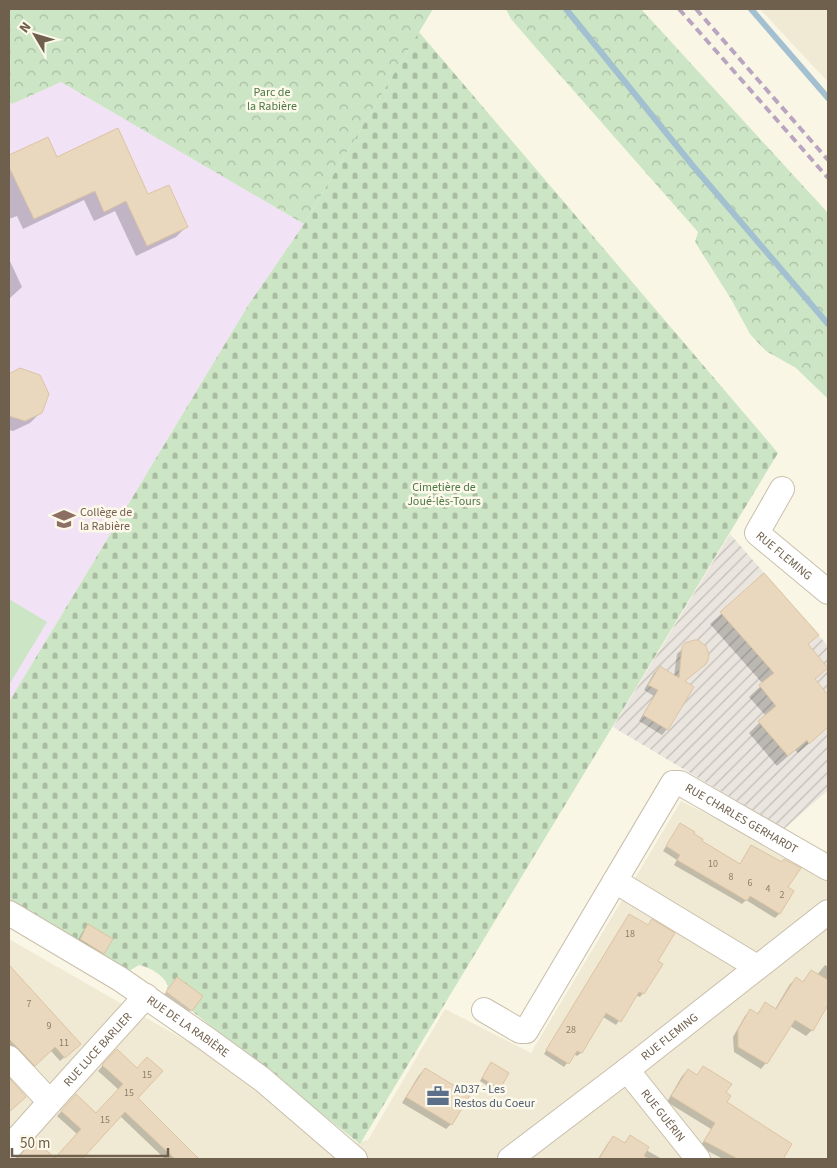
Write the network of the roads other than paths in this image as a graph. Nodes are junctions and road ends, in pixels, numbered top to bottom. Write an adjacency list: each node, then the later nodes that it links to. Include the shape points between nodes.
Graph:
1 (782, 489): 2 (street, RUE FLEMING, via 757,533)
2 (828, 592)
3 (828, 868): 4 (street, RUE CHARLES GERHARDT, via 680,783 673,783)
4 (615, 881): 7 (street); 9 (street, RUE CHARLES GERHARDT, via 526,1031 520,1031)
5 (9, 913): 8 (street, RUE DE LA RABIÈRE)
6 (825, 919): 7 (street, RUE FLEMING)
7 (757, 967): 11 (street, RUE FLEMING)
8 (146, 996): 12 (street, RUE LUCE BARLIER); 14 (street, RUE DE LA RABIÈRE, via 263,1080)
9 (484, 1010)
10 (9, 1058): 12 (street)
11 (627, 1070): 15 (street, RUE FLEMING); 16 (street, RUE GUÉRIN)
12 (50, 1102): 13 (street, RUE LUCE BARLIER)
13 (9, 1148)
14 (355, 1159)
15 (510, 1159)
16 (698, 1159)

